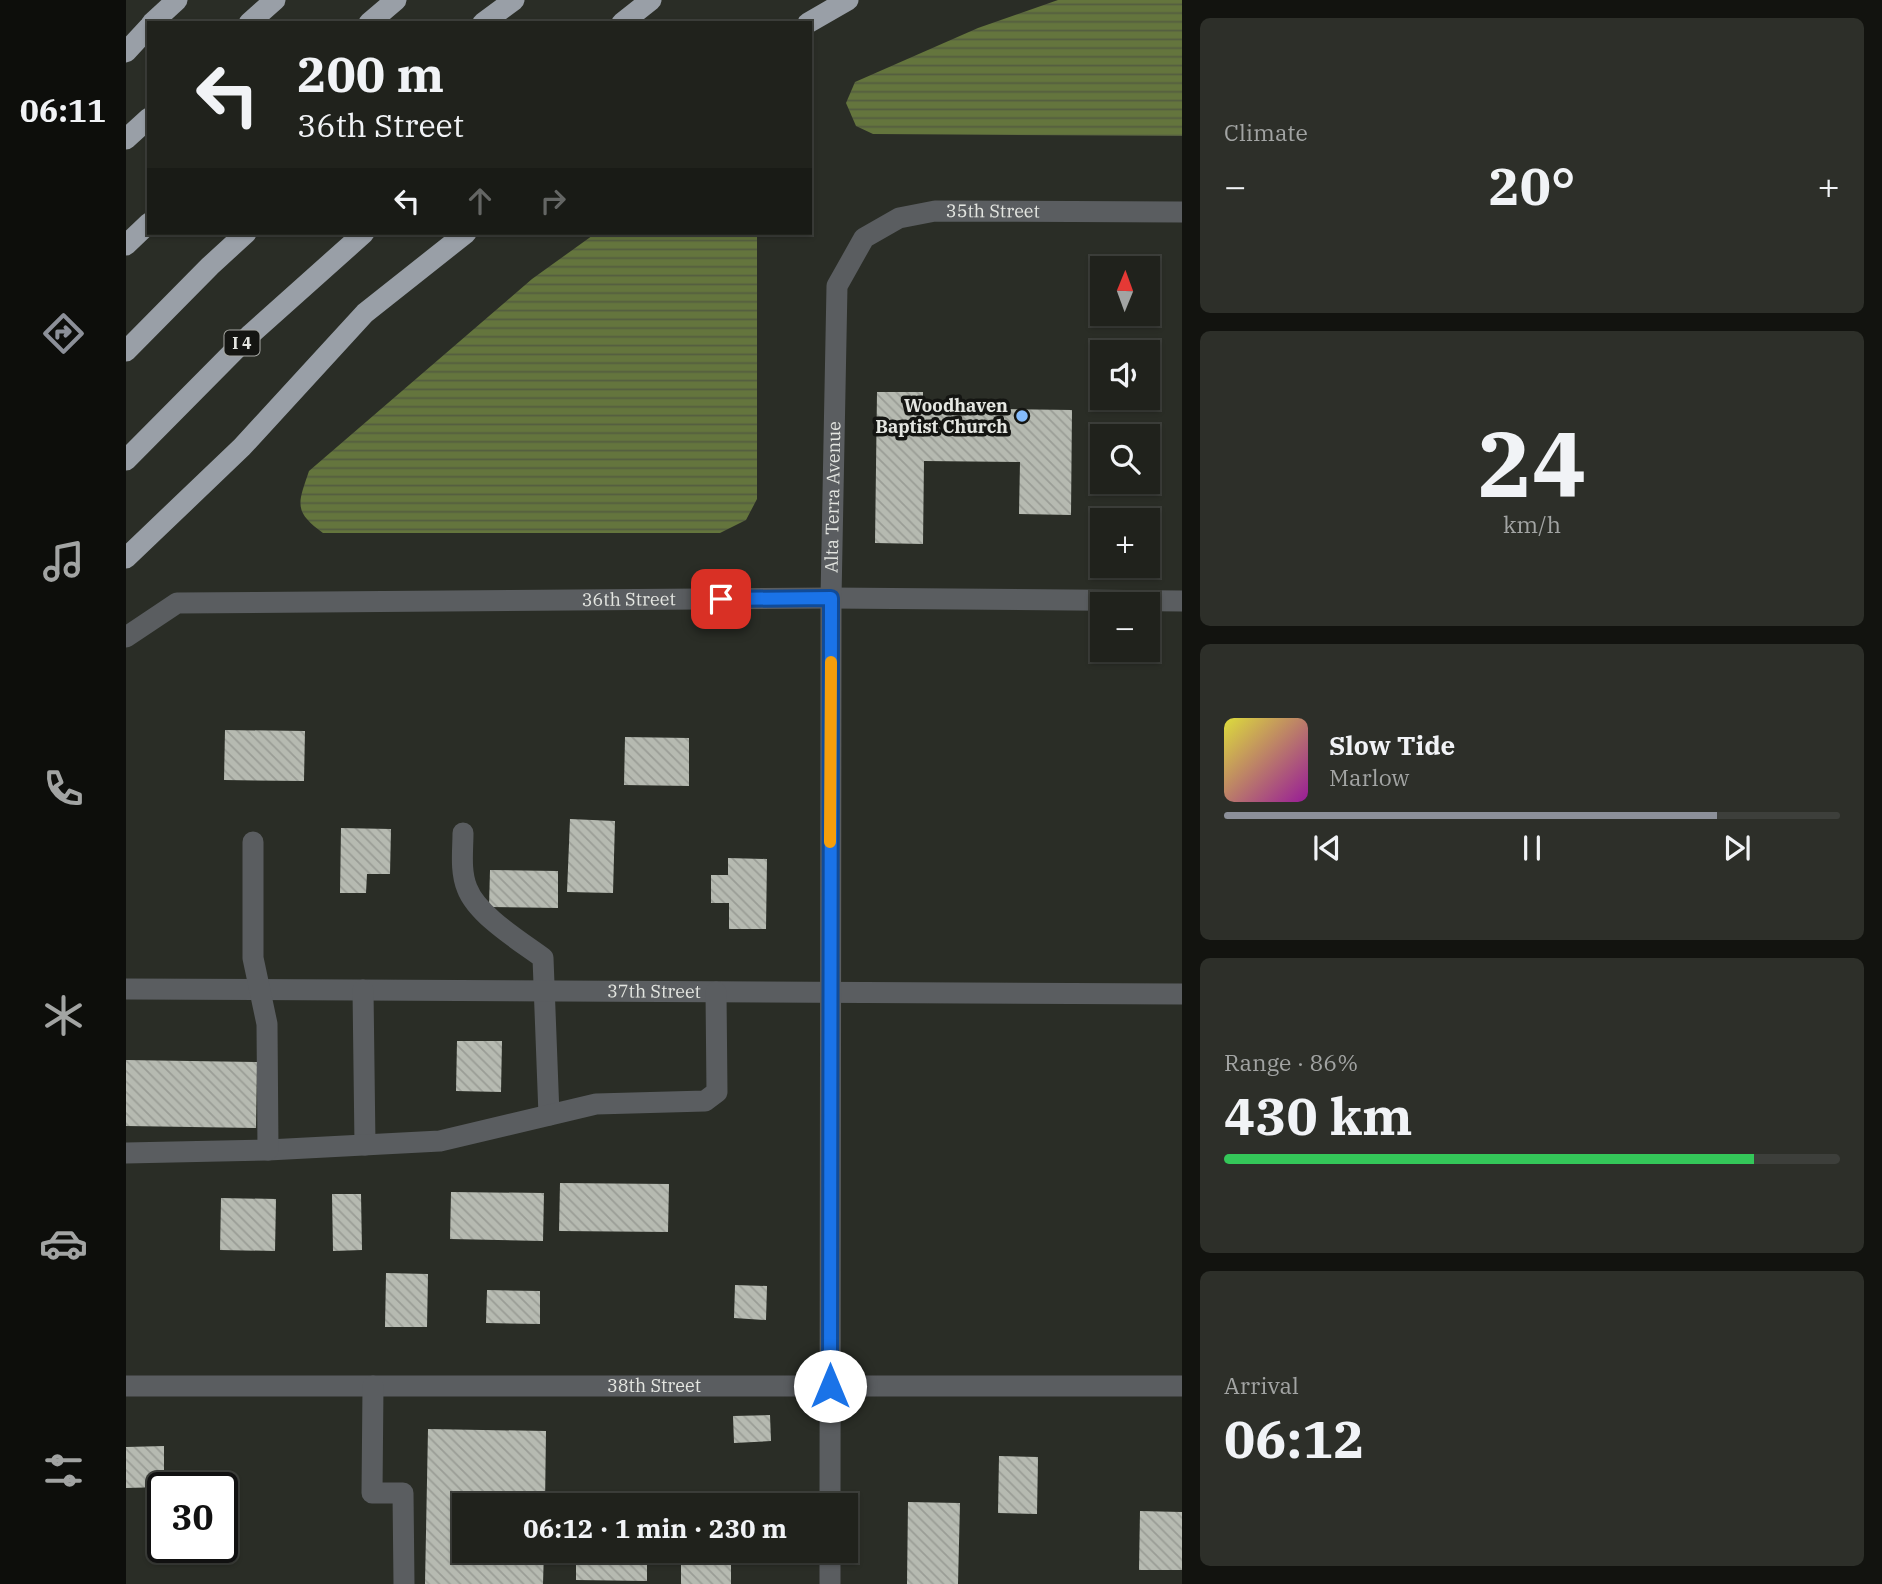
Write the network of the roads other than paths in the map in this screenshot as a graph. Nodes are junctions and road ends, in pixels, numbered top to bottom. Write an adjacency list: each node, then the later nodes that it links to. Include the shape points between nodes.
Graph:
1 (177, 0): 7 (highway)
2 (275, 0): 8 (highway)
3 (396, 0): 9 (highway)
4 (514, 0): 10 (highway)
5 (651, 0): 11 (highway)
6 (848, 0): 12 (highway)
7 (154, 21)
8 (251, 21)
9 (371, 21)
10 (486, 21)
11 (625, 21)
12 (811, 21)
13 (147, 29): 14 (highway)
14 (126, 52)
15 (147, 120): 16 (highway)
16 (126, 139)
17 (1182, 212): 23 (street, 35th Street, via 935,211 899,218 864,238)
18 (147, 225): 22 (highway)
19 (244, 235): 24 (highway)
20 (362, 235): 25 (highway, I 4, via 251,334)
21 (463, 235): 26 (highway, via 365,313 242,447)
22 (126, 245)
23 (837, 286): 27 (street, Alta Terra Avenue)
24 (126, 351)
25 (126, 460)
26 (126, 558)
27 (831, 598): 28 (street, 36th Street); 29 (street, 36th Street, via 177,603); 37 (street, Alta Terra Avenue)
28 (1182, 601)
29 (126, 637)
30 (463, 833): 35 (street, via 467,889 476,903 543,958)
31 (253, 842): 33 (street, via 253,958)
32 (126, 989): 33 (street, 37th Street)
33 (260, 990): 34 (street, 37th Street); 41 (street, via 267,1024)
34 (363, 990): 35 (street, 37th Street); 40 (street)
35 (544, 991): 36 (street, 37th Street); 39 (street)
36 (716, 992): 37 (street, 37th Street); 39 (street, via 718,1092 705,1101 596,1104)
37 (830, 992): 38 (street, 37th Street); 45 (street, Alta Terra Avenue)
38 (1182, 994)
39 (548, 1115): 40 (street, via 440,1141)
40 (365, 1145): 41 (street)
41 (268, 1150): 42 (street)
42 (126, 1153)
43 (126, 1386): 44 (street, 38th Street)
44 (373, 1386): 45 (street, 38th Street); 49 (street, via 372,1493 403,1493)
45 (830, 1386): 46 (street, 38th Street); 47 (street, Alta Terra Avenue)
46 (1182, 1386)
47 (830, 1493)
48 (830, 1563): 50 (street)
49 (404, 1584)
50 (830, 1584)

